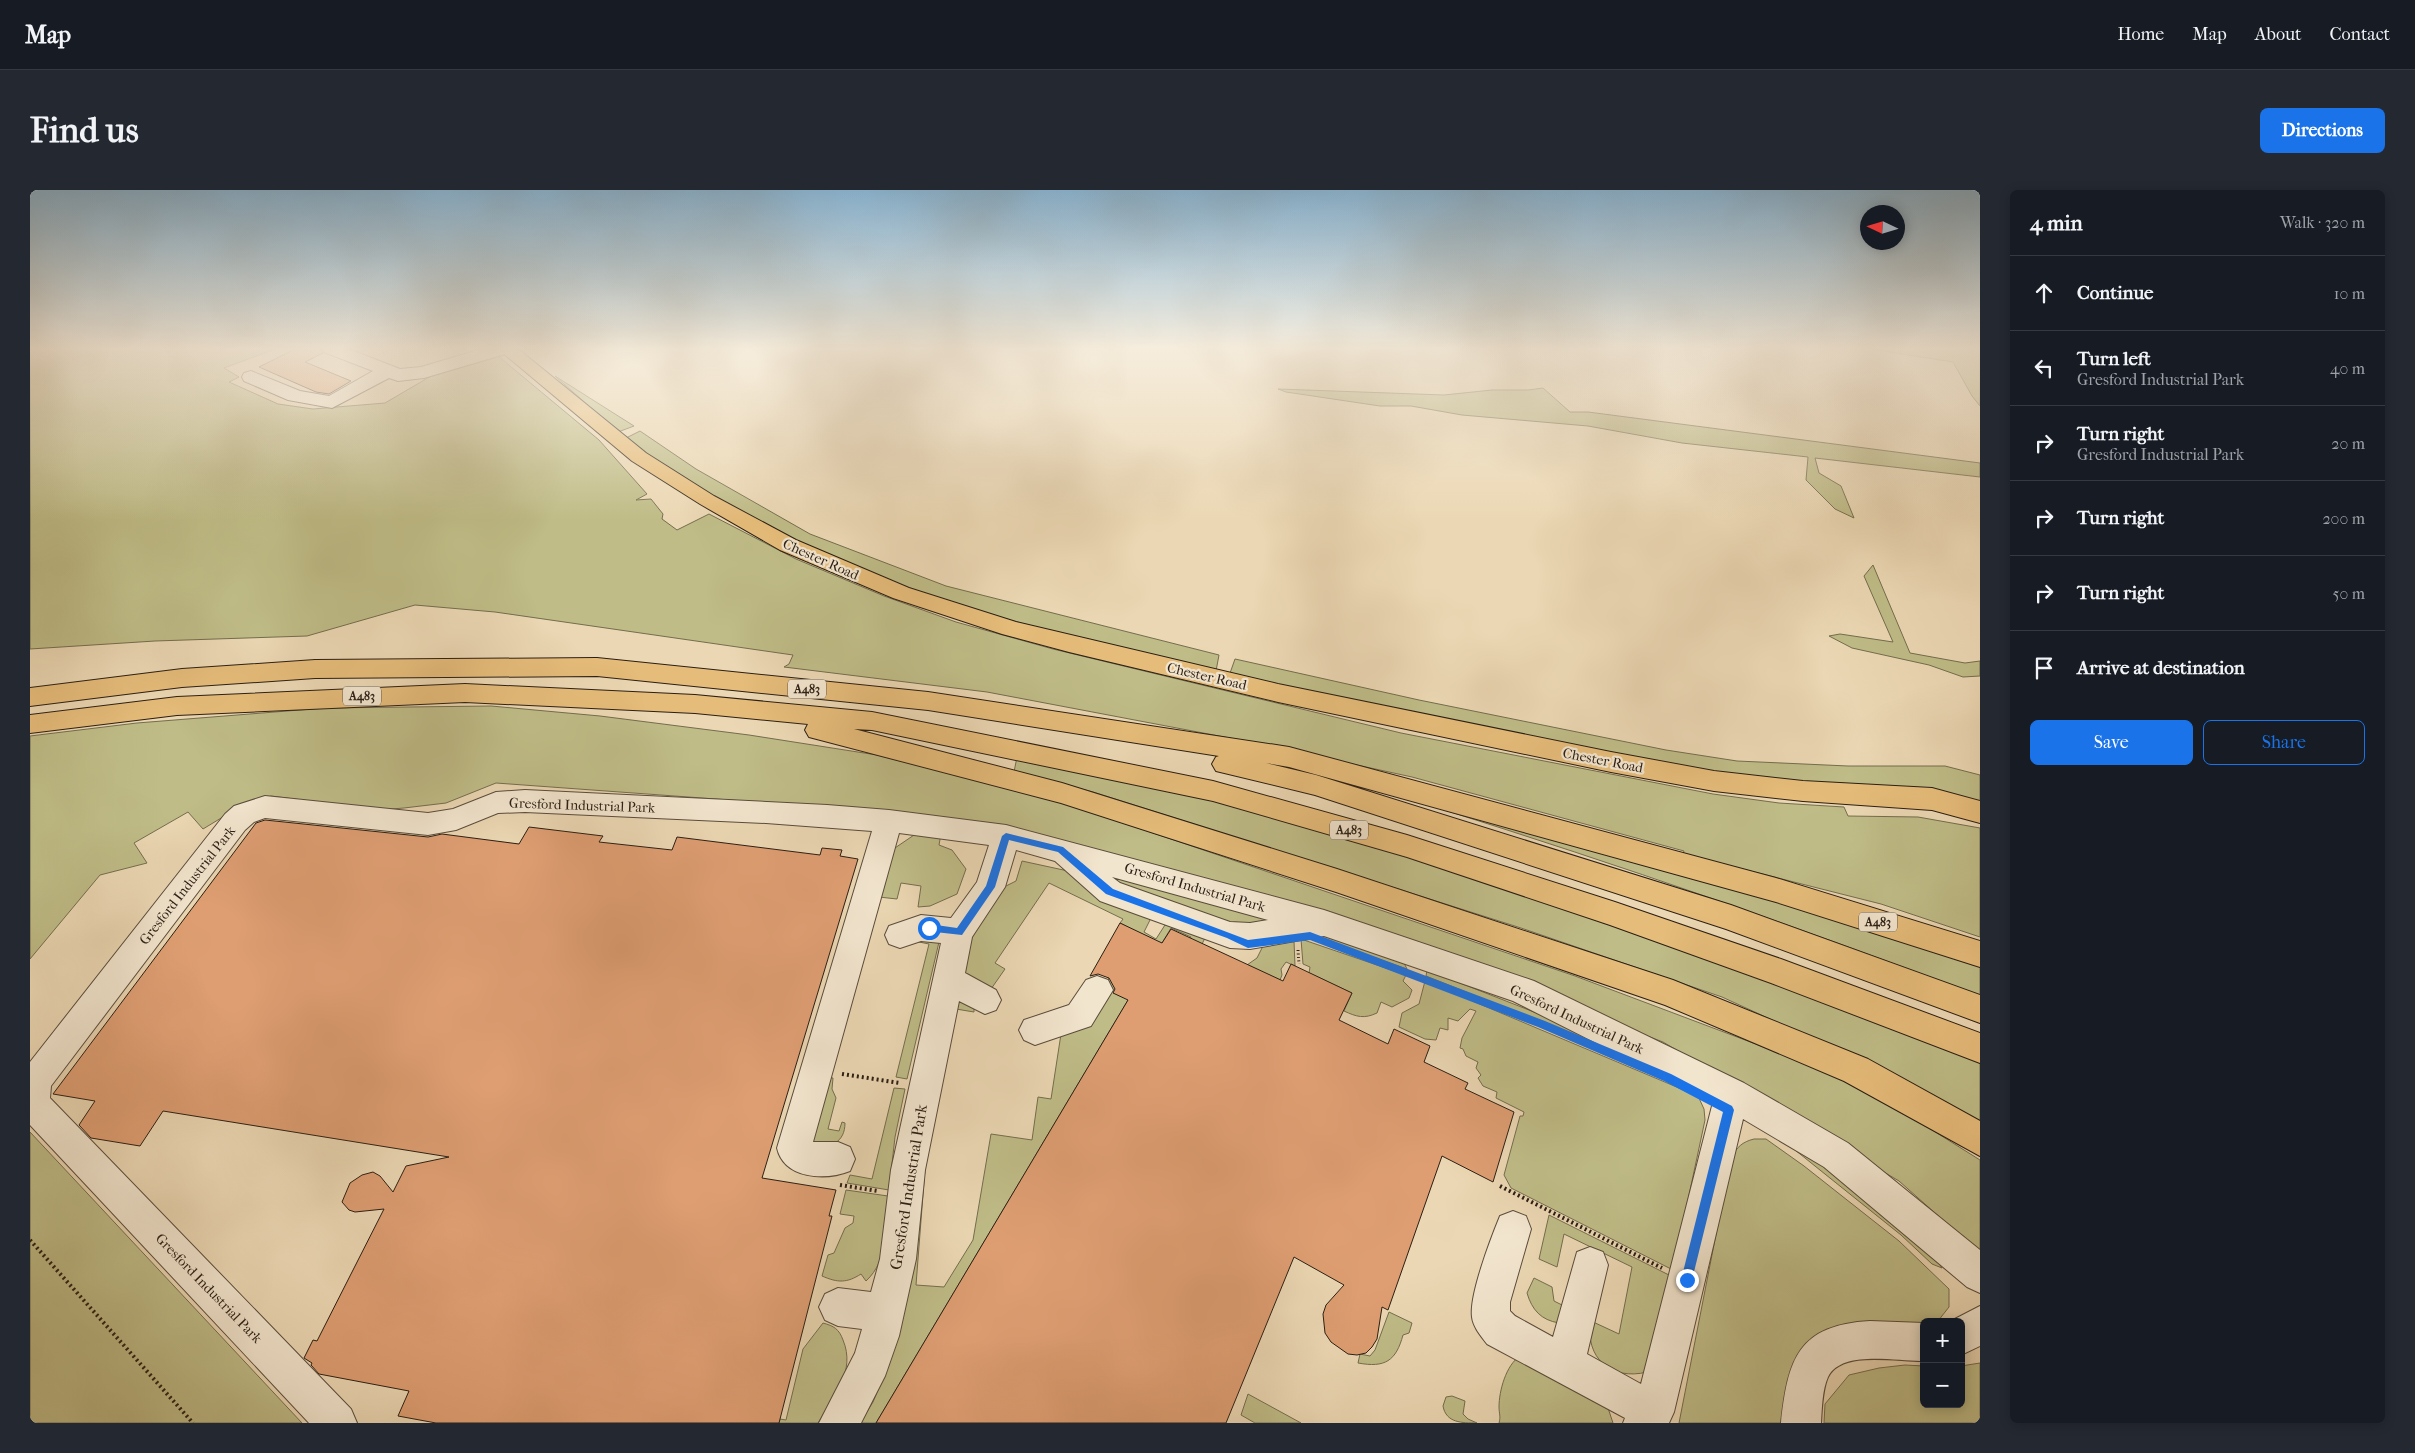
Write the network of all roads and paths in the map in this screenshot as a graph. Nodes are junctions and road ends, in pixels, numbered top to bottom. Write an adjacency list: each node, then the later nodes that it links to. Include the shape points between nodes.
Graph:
1 (576, 406): 6 (main road, Chester Road, via 639,457 706,500 788,546 902,593 1010,628 1278,693 1611,762 1714,781 1803,791 1932,799)
2 (30, 697): 4 (main road, A483, via 182,678 314,668 597,667 928,701)
3 (695, 704): 5 (main road, A483, via 465,693 177,706); 17 (main road, A483, via 872,721 1213,791 1407,846 1615,914 1781,972); 21 (main road, A483, via 879,744 1062,793 1673,994 1856,1070)
4 (1016, 716): 11 (main road, A483, via 1289,757 1776,890); 15 (main road, A483, via 1316,785 1731,918)
5 (30, 724)
6 (1980, 812)
7 (889, 822): 8 (lane, Gresford Industrial Park); 18 (lane); 37 (lane, Gresford Industrial Park, via 698,808 524,801 496,803 456,819 428,824 266,807 244,814 235,822 37,1080 32,1092 33,1101)
8 (1006, 836): 9 (lane, Gresford Industrial Park, via 990,887); 20 (lane, Gresford Industrial Park, via 1324,923 1523,991)
9 (959, 932): 10 (lane, via 921,928); 12 (lane, Gresford Industrial Park)
10 (900, 935)
11 (1980, 954)
12 (948, 979): 14 (lane); 19 (lane, Gresford Industrial Park)
13 (1097, 990): 16 (lane, via 1080,1016)
14 (985, 1000)
15 (1980, 1009)
16 (1035, 1030)
17 (1980, 1048)
18 (816, 1071): 19 (path); 22 (lane, via 795,1152 802,1156)
19 (925, 1087): 30 (lane, Gresford Industrial Park, via 908,1170 898,1259)
20 (1732, 1094): 27 (lane, Gresford Industrial Park, via 1836,1155); 28 (lane)
21 (1980, 1139)
22 (838, 1159)
23 (1500, 1186): 28 (path)
24 (1513, 1230): 34 (lane, via 1491,1302 1481,1318)
25 (30, 1240): 36 (path)
26 (1590, 1265): 34 (lane)
27 (1980, 1274)
28 (1687, 1280): 35 (lane)
29 (838, 1307): 30 (lane)
30 (885, 1313): 38 (lane, Gresford Industrial Park, via 871,1362)
31 (1980, 1325): 32 (lane)
32 (1965, 1334)
33 (1920, 1342): 39 (lane, via 1856,1340 1822,1352 1810,1367)
34 (1565, 1364): 35 (lane)
35 (1649, 1418)
36 (193, 1423)
37 (337, 1423)
38 (839, 1423)
39 (1800, 1423)

